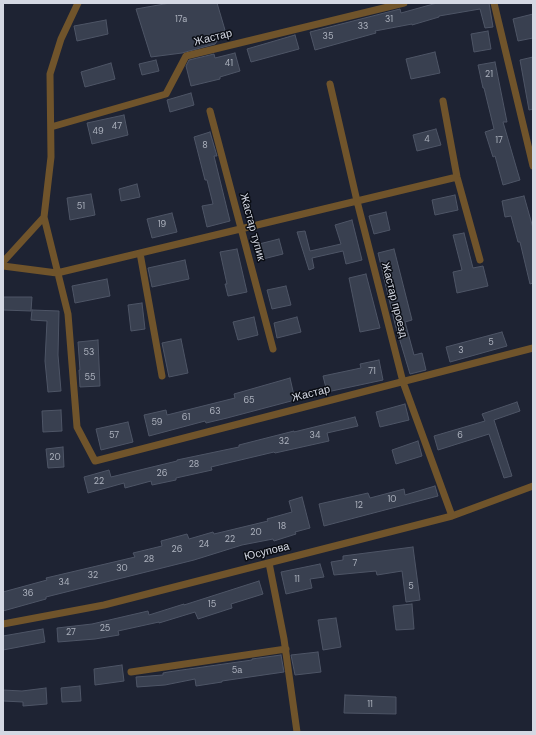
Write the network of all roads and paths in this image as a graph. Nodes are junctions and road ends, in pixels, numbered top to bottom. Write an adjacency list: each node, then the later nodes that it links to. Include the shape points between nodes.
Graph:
1 (78, 3): 7 (street, via 61,39 50,74)
2 (404, 3): 7 (street, Жастар, via 186,56 166,94)
3 (494, 3): 8 (street)
4 (330, 84): 10 (street, Жастар проезд)
5 (443, 101): 9 (street)
6 (210, 110): 12 (street, Жастар тупик)
7 (51, 127): 11 (street, via 51,157)
8 (533, 166)
9 (458, 177): 10 (street); 14 (street)
10 (357, 201): 12 (street); 21 (street, Жастар проезд)
11 (44, 217): 15 (street); 17 (street)
12 (242, 228): 13 (street); 19 (street, Жастар тупик)
13 (140, 253): 17 (street); 20 (street)
14 (480, 260)
15 (3, 262)
16 (3, 266): 17 (street)
17 (58, 273): 21 (street, Жастар, via 68,314 77,427 95,461)
18 (533, 348): 21 (street, Жастар)
19 (273, 349)
20 (162, 376)
21 (403, 382): 23 (street, Жастар проезд)
22 (533, 486): 23 (street, Юсупова)
23 (452, 516): 24 (street, Юсупова)
24 (269, 563): 25 (street, Юсупова, via 104,605); 26 (street)
25 (3, 624)
26 (286, 649): 27 (street); 28 (street)
27 (131, 672)
28 (297, 732)

